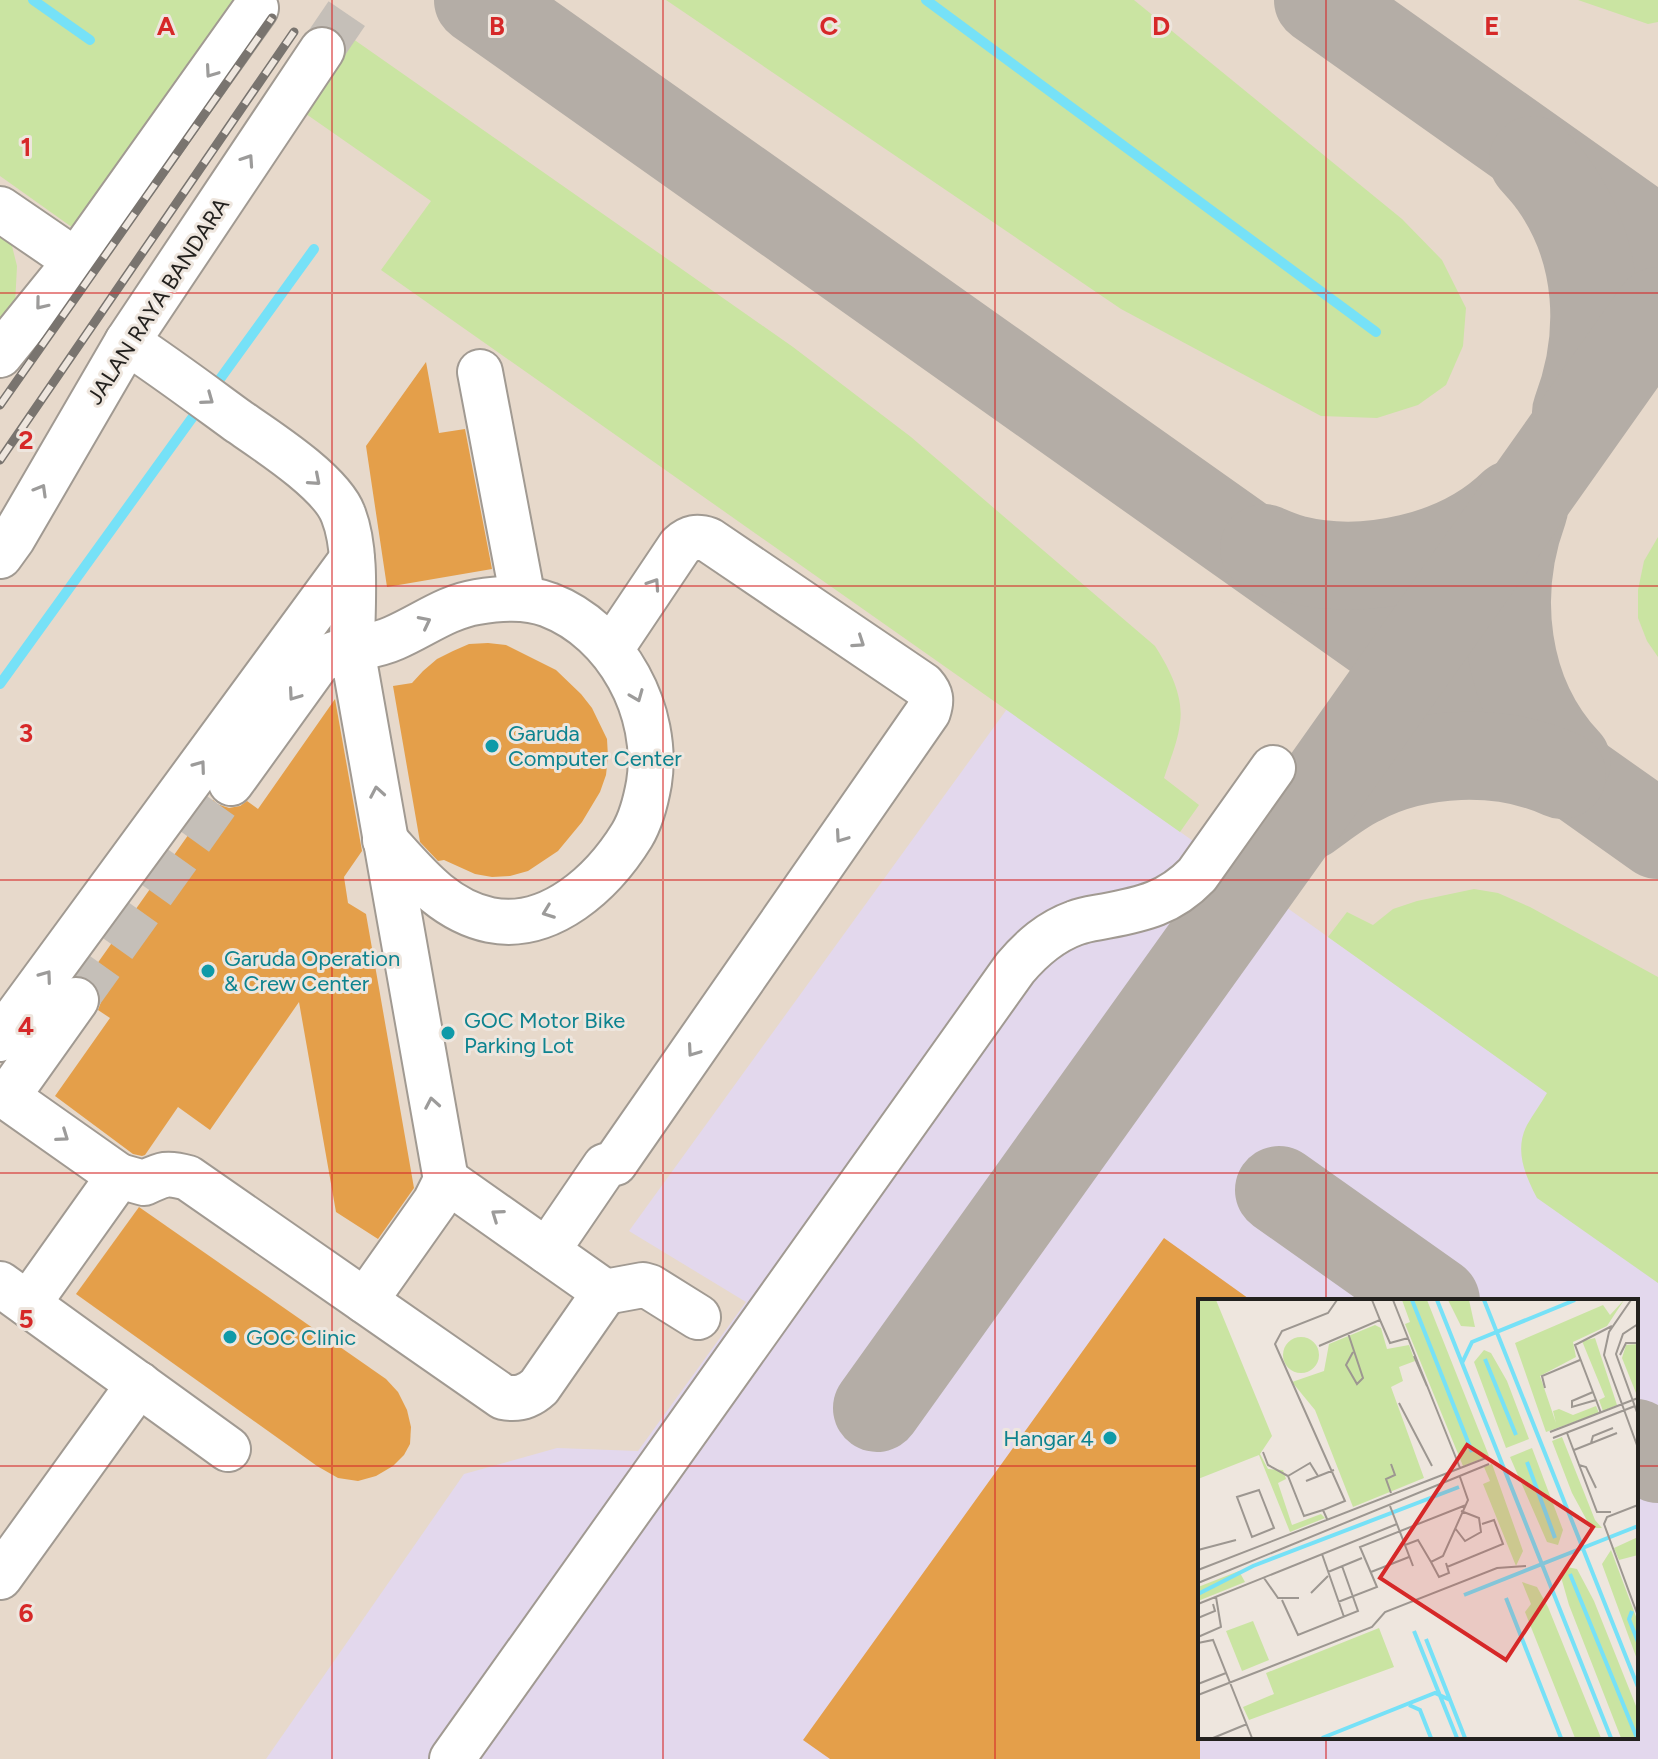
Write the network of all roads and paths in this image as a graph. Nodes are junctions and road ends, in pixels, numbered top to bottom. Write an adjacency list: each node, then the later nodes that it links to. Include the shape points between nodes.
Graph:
1 (256, 8): 4 (street, one-way to 4)
2 (322, 50): 5 (street, JALAN RAYA BANDARA, one-way to 2)
3 (0, 209): 4 (street)
4 (76, 261): 6 (street, one-way to 6)
5 (145, 354): 8 (street, JALAN RAYA BANDARA, one-way to 5); 9 (street, one-way to 9, via 298,465 334,498 348,529)
6 (0, 355)
7 (480, 372): 10 (street)
8 (0, 556)
9 (352, 559): 11 (street); 17 (street, one-way to 9)
10 (523, 599): 11 (street, one-way to 10, via 379,644 475,602); 12 (street, via 571,616)
11 (352, 649): 14 (street, one-way to 14, via 319,661); 15 (street, one-way to 11)
12 (611, 649): 15 (street, one-way to 15, via 638,695 647,725 650,780 634,833 588,889 539,916 490,920 444,900); 21 (street, one-way to 21, via 680,546 698,536 923,685 931,702 615,1163 605,1166)
13 (1273, 768): 29 (street, via 1184,888 1141,909 1077,922 1042,940 1015,968)
14 (231, 783)
15 (385, 840): 20 (street, one-way to 15)
16 (76, 1000): 18 (street)
17 (0, 1039)
18 (4, 1094): 19 (street, one-way to 19)
19 (119, 1176): 23 (street); 24 (street, via 144,1183 162,1174 188,1178)
20 (446, 1180): 21 (street, one-way to 20); 24 (street)
21 (547, 1251): 22 (street)
22 (605, 1292): 24 (street, via 539,1387 512,1399); 25 (street, via 643,1285)
23 (14, 1294): 26 (street)
24 (365, 1301)
25 (698, 1317)
26 (139, 1384): 27 (street); 28 (street)
27 (228, 1449)
28 (0, 1577)
29 (452, 1759)

